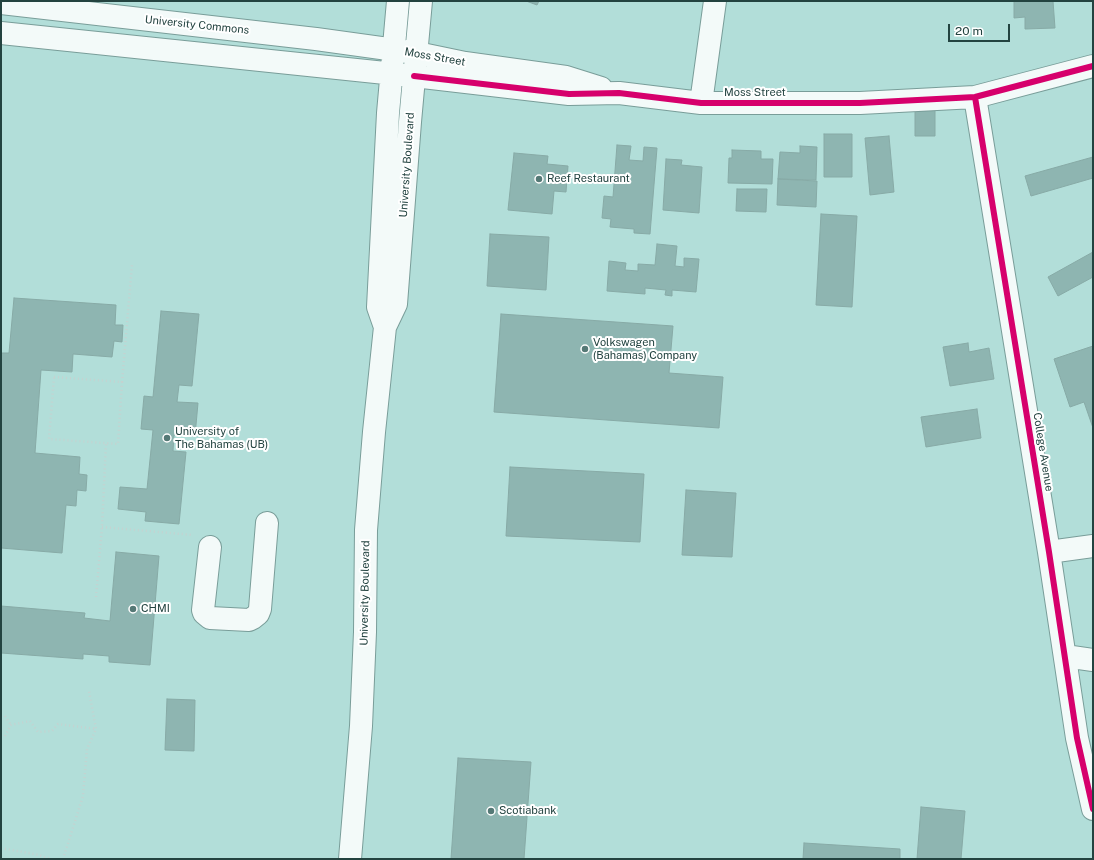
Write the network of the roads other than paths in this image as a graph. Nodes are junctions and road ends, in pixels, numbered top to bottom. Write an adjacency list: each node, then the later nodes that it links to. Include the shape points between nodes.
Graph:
1 (398, 1): 6 (main road, University Boulevard)
2 (421, 1): 7 (main road, University Boulevard)
3 (715, 1): 13 (main road)
4 (1, 3): 6 (main road, University Commons)
5 (1, 33): 9 (main road)
6 (393, 50): 7 (main road, Moss Street); 9 (main road, University Boulevard)
7 (417, 53): 10 (main road, University Boulevard); 11 (main road, Moss Street, via 465,63 566,77)
8 (1093, 66): 12 (main road, Moss Street)
9 (392, 73): 10 (main road, Moss Street); 14 (main road, University Boulevard, via 378,307)
10 (414, 76): 11 (main road, Moss Street, via 569,94); 14 (main road, University Boulevard, via 396,304)
11 (619, 93): 13 (main road, Moss Street)
12 (975, 97): 13 (main road, Moss Street, via 860,103); 18 (main road, College Avenue)
13 (701, 103)
14 (385, 327): 22 (main road, University Boulevard, via 366,530 362,710)
15 (267, 522): 17 (main road, via 260,609 258,614 249,620 210,618 204,614)
16 (1093, 546): 18 (main road)
17 (210, 547)
18 (1049, 552): 19 (main road, College Avenue)
19 (1065, 656): 20 (main road); 21 (main road, College Avenue, via 1077,738)
20 (1093, 660)
21 (1093, 809)
22 (350, 859)

